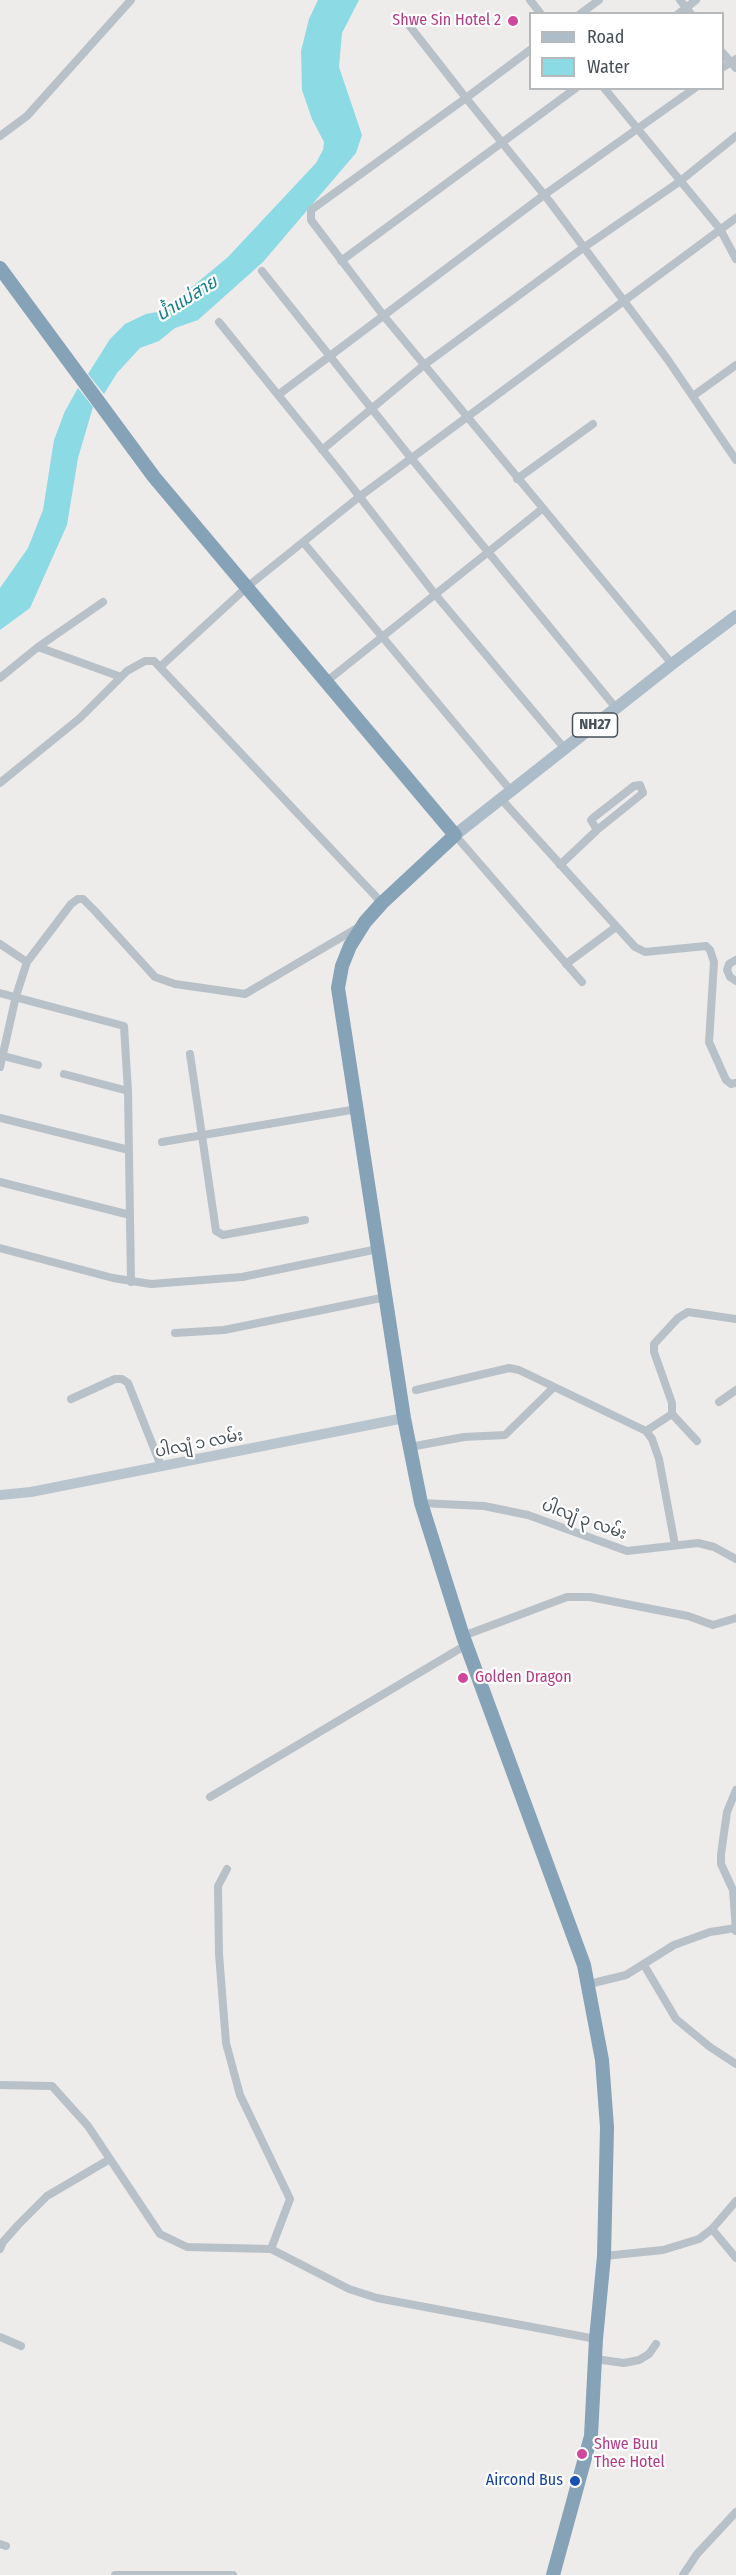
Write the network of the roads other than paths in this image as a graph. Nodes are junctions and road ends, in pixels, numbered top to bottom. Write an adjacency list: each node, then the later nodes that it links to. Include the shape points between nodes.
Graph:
1 (131, 0): 16 (street, via 27,116)
2 (530, 0): 7 (street)
3 (599, 0): 8 (street)
4 (680, 0): 6 (street)
5 (696, 0): 6 (street)
6 (688, 11)
7 (539, 12)
8 (583, 12)
9 (400, 15): 14 (street)
10 (529, 51): 14 (street)
11 (573, 90): 18 (street)
12 (606, 90): 15 (street)
13 (692, 90): 15 (street)
14 (466, 98): 18 (street); 25 (street, via 311,210 311,220)
15 (638, 130): 19 (street); 20 (street)
16 (0, 136)
17 (736, 136): 19 (street)
18 (502, 145): 20 (street); 25 (street)
19 (679, 182): 22 (street); 23 (street)
20 (544, 195): 23 (street); 29 (street)
21 (736, 218): 22 (street)
22 (720, 229): 24 (street); 28 (street)
23 (583, 248): 28 (street); 32 (street)
24 (736, 259)
25 (341, 261): 29 (street)
26 (0, 268): 49 (highway, via 154,477)
27 (262, 271): 31 (street)
28 (623, 301): 35 (street); 37 (street)
29 (383, 315): 31 (street); 32 (street)
30 (219, 322): 34 (street)
31 (330, 354): 34 (street); 36 (street)
32 (424, 365): 36 (street); 37 (street)
33 (736, 365): 35 (street)
34 (278, 395): 41 (street)
35 (693, 396): 40 (street)
36 (371, 407): 41 (street); 42 (street)
37 (466, 417): 42 (street); 44 (street)
38 (593, 424): 44 (street)
39 (736, 441): 40 (street)
40 (727, 447): 43 (street)
41 (322, 450): 45 (street)
42 (411, 458): 45 (street); 48 (street)
43 (736, 460)
44 (517, 478): 46 (street)
45 (359, 497): 47 (street); 50 (street)
46 (542, 509): 48 (street); 55 (street)
47 (303, 542): 49 (street); 53 (street)
48 (488, 551): 50 (street); 60 (street)
49 (247, 587): 56 (street); 59 (highway)
50 (434, 593): 53 (street); 61 (street)
51 (103, 602): 54 (street)
52 (736, 616): 55 (main road, NH27)
53 (382, 636): 59 (street); 63 (street)
54 (38, 647): 57 (street); 58 (street)
55 (672, 664): 60 (main road, NH27)
56 (160, 667): 57 (street, via 154,661 145,661); 67 (street)
57 (121, 677): 62 (street, via 80,718)
58 (0, 678)
59 (327, 681): 65 (highway)
60 (616, 708): 61 (main road, NH27)
61 (565, 749): 63 (main road, NH27)
62 (0, 783)
63 (507, 796): 65 (main road, NH27); 66 (street)
64 (597, 830): 64 (street, via 643,793 640,785 591,820); 66 (street)
65 (455, 835): 67 (highway, NH27); 74 (street)
66 (560, 865): 69 (street)
67 (382, 903): 68 (highway, NH27)
68 (363, 924): 73 (street, via 245,994 175,984 155,977 95,911 78,899); 87 (highway, NH27, via 342,966 338,988)
69 (616, 927): 71 (street, via 645,952 706,946); 74 (street)
70 (0, 944): 73 (street)
71 (710, 950): 75 (street); 85 (street, via 714,962 710,1042 726,1080)
72 (736, 960): 75 (street)
73 (27, 962): 79 (street)
74 (566, 964): 77 (street)
75 (727, 970): 76 (street)
76 (736, 981)
77 (582, 982)
78 (0, 993): 79 (street)
79 (16, 996): 81 (street); 86 (street, via 124,1026)
80 (190, 1054): 89 (street)
81 (2, 1055): 82 (street); 83 (street)
82 (38, 1065)
83 (0, 1067)
84 (64, 1074): 86 (street)
85 (736, 1083)
86 (128, 1091): 91 (street)
87 (357, 1109): 89 (street); 96 (highway, NH27)
88 (0, 1118): 91 (street)
89 (202, 1135): 90 (street); 94 (street, via 216,1231 223,1235)
90 (162, 1142)
91 (129, 1150): 93 (street)
92 (0, 1182): 93 (street)
93 (130, 1215): 97 (street)
94 (305, 1220)
95 (0, 1248): 97 (street)
96 (378, 1249): 97 (street, via 242,1276 159,1284); 98 (highway, NH27)
97 (131, 1282)
98 (386, 1297): 100 (street, via 224,1330); 107 (highway, NH27)
99 (736, 1319): 106 (street, via 688,1312 654,1344)
100 (175, 1333)
101 (554, 1387): 102 (street, via 509,1368); 108 (street); 110 (street, via 505,1435 464,1437)
102 (416, 1390)
103 (736, 1390): 105 (street)
104 (71, 1399): 111 (street, via 115,1379 128,1383)
105 (719, 1402)
106 (672, 1414): 108 (street); 109 (street)
107 (404, 1418): 110 (highway, NH27); 111 (street, ပါလျံ ၁ လမ်း)
108 (646, 1431): 114 (street, via 659,1459)
109 (697, 1441)
110 (410, 1447): 113 (highway, NH27)
111 (161, 1466): 112 (street, ပါလျံ ၁ လမ်း)
112 (0, 1496)
113 (421, 1503): 114 (street, ပါလျံ ၃ လမ်း, via 484,1506 528,1515 627,1551); 117 (highway, NH27)
114 (675, 1545): 115 (street, ပါလျံ ၃ လမ်း, via 714,1547)
115 (736, 1559)
116 (736, 1618): 117 (street, via 713,1625 688,1616 590,1597 567,1597)
117 (464, 1640): 119 (street); 123 (highway, NH27)
118 (736, 1790): 121 (street, via 721,1854 721,1864 733,1890)
119 (210, 1797)
120 (227, 1869): 130 (street, via 218,1886 226,2043 240,2095 290,2199)
121 (735, 1929): 122 (street, via 710,1932 674,1945)
122 (644, 1965): 123 (street, via 626,1975); 124 (street, via 676,2019)
123 (589, 1984): 131 (highway, NH27, via 602,2060 607,2127)
124 (736, 2064)
125 (0, 2085): 126 (street, via 52,2086 88,2126)
126 (110, 2159): 129 (street, via 47,2196); 130 (street, via 160,2234 187,2247)
127 (736, 2201): 128 (street)
128 (712, 2229): 131 (street, via 699,2239 663,2250); 132 (street)
129 (1, 2244)
130 (271, 2249): 134 (street, via 349,2289 377,2298)
131 (604, 2256): 134 (highway, NH27)
132 (736, 2258)
133 (0, 2337): 136 (street)
134 (596, 2338): 137 (highway, NH27)
135 (656, 2344): 137 (street, via 639,2360 624,2363)
136 (21, 2346)
137 (595, 2359): 141 (highway, NH27, via 591,2436)
138 (736, 2512): 142 (street)
139 (115, 2575): 140 (street)
140 (232, 2575)
141 (553, 2575)
142 (683, 2575)

